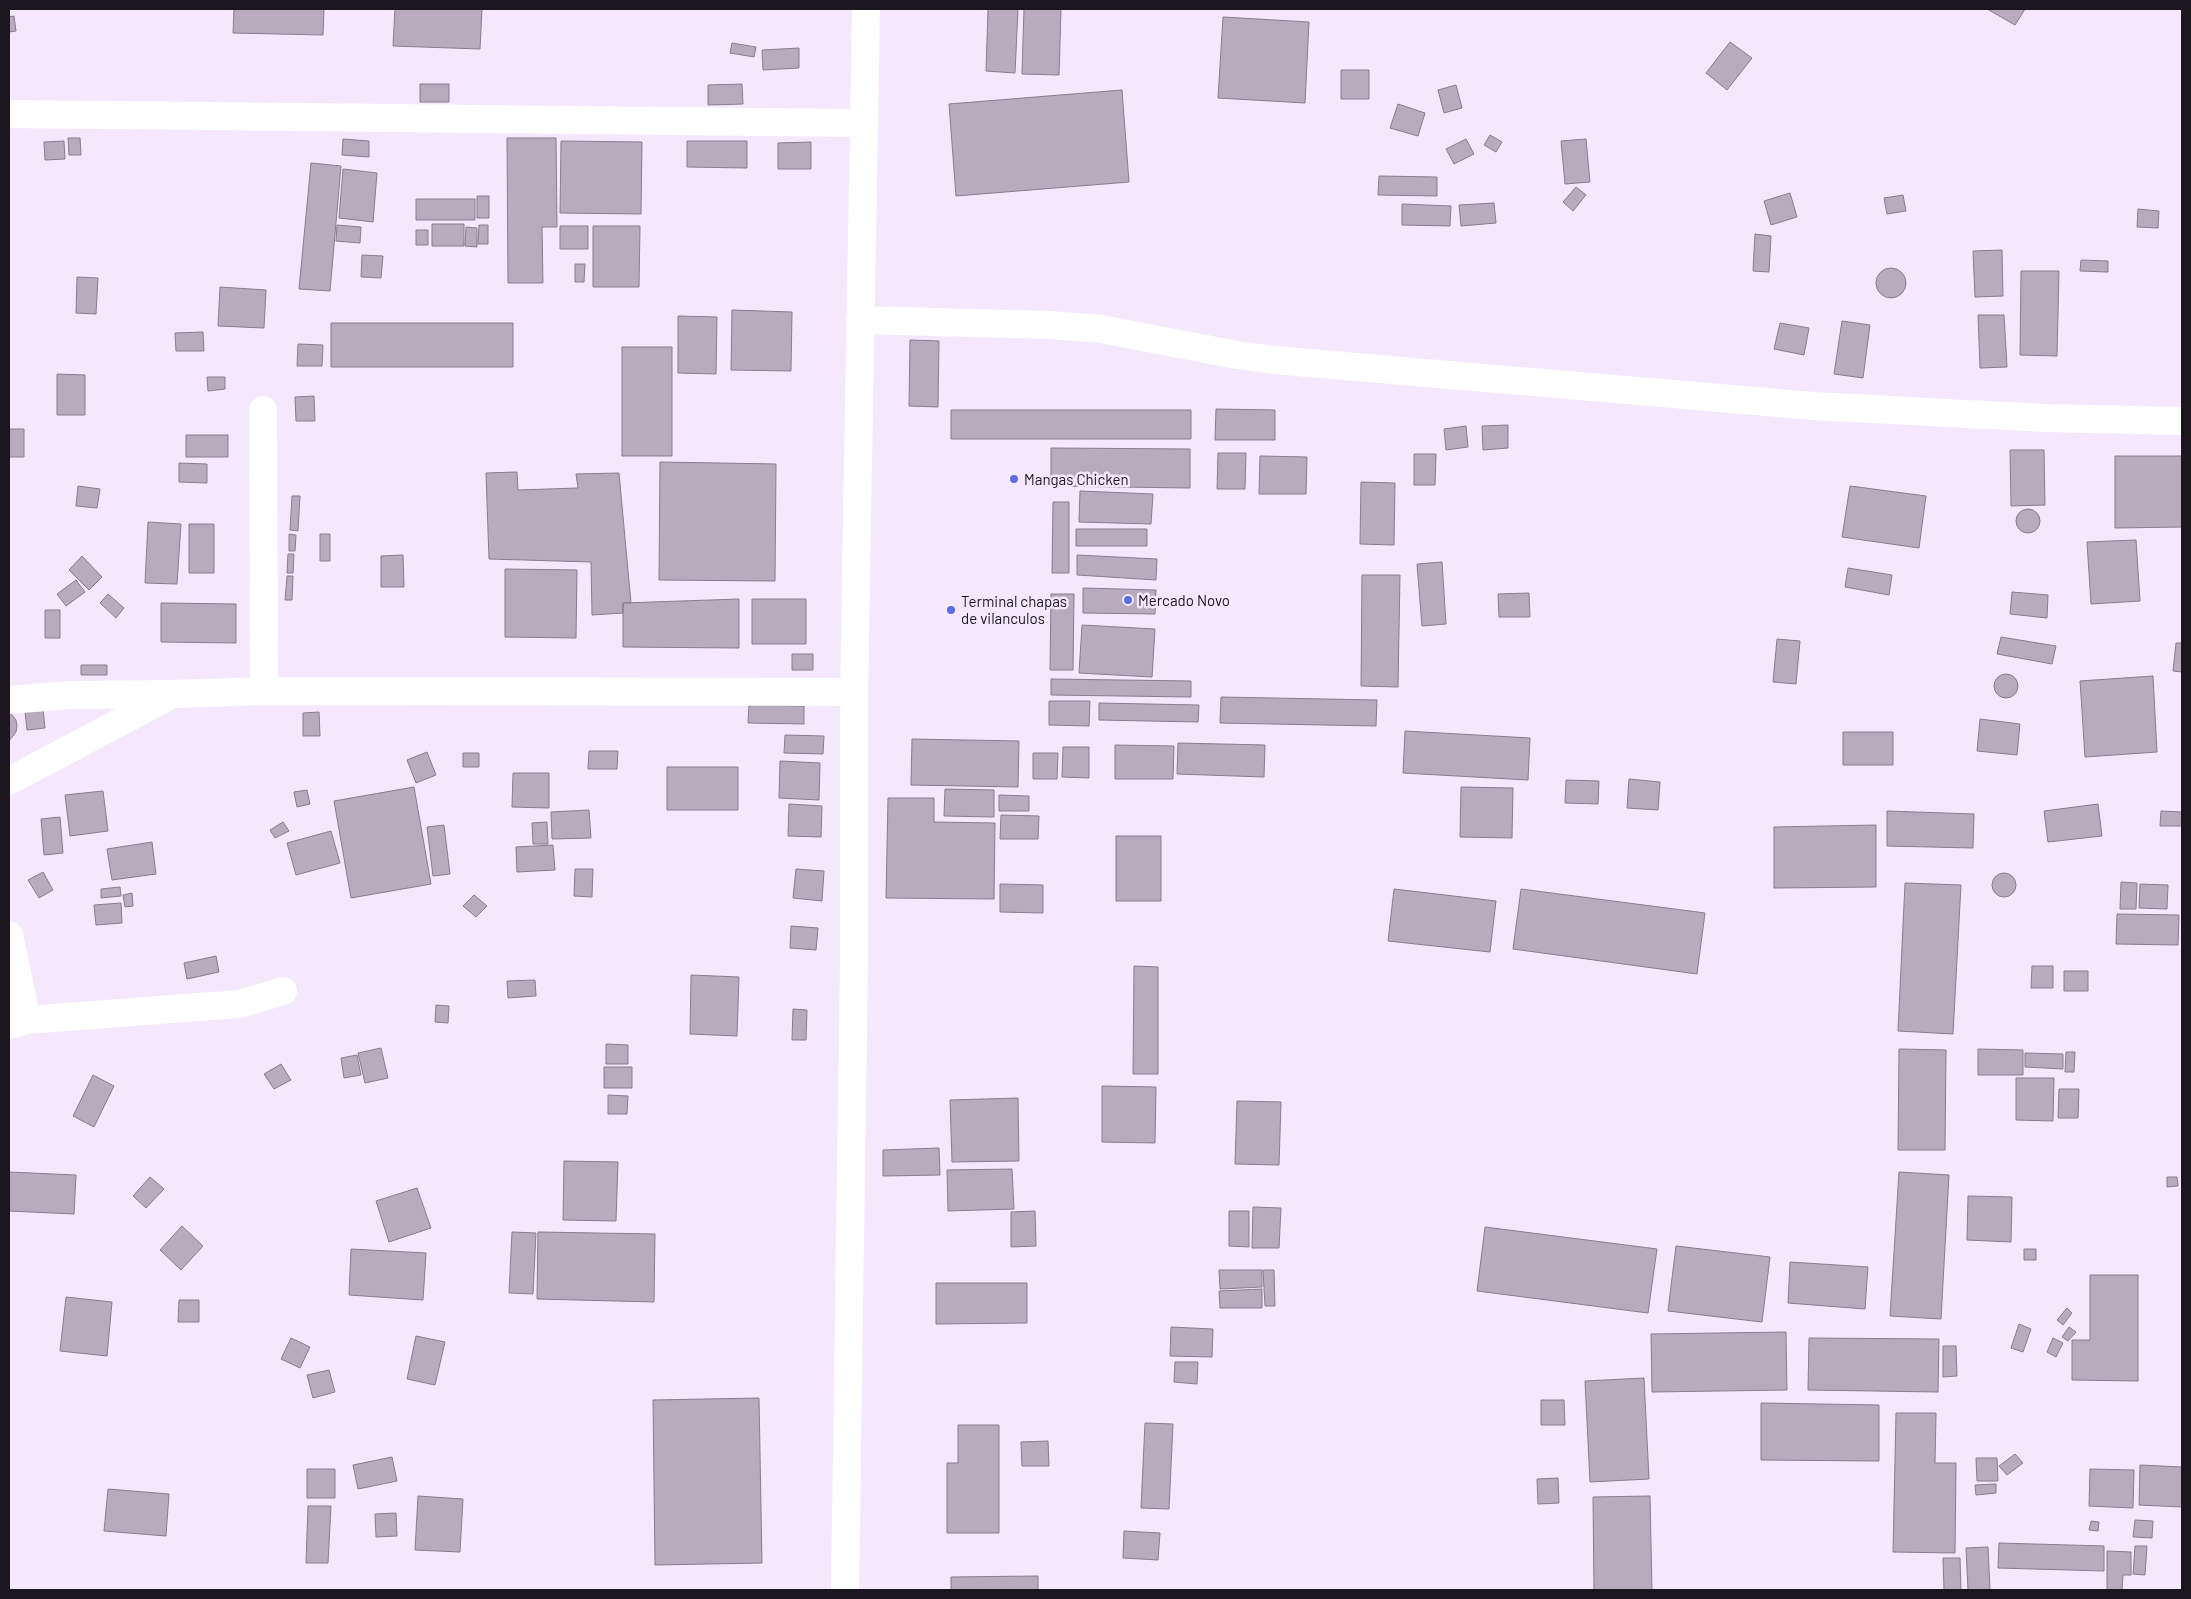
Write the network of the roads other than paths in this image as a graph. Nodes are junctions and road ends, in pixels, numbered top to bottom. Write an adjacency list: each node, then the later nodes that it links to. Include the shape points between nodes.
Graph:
1 (866, 9): 3 (street)
2 (9, 114): 3 (street)
3 (863, 124): 4 (street)
4 (860, 320): 6 (street, via 1051,324 1101,329 1274,360 1814,406 2045,418); 8 (street)
5 (263, 410): 7 (street)
6 (2182, 421)
7 (264, 691): 8 (street); 9 (street)
8 (854, 692): 15 (street, via 854,961)
9 (173, 694): 10 (street, via 71,695); 11 (street)
10 (9, 700)
11 (9, 781)
12 (9, 935): 14 (street)
13 (283, 991): 14 (street, via 239,1004)
14 (18, 1023)
15 (845, 1590)

